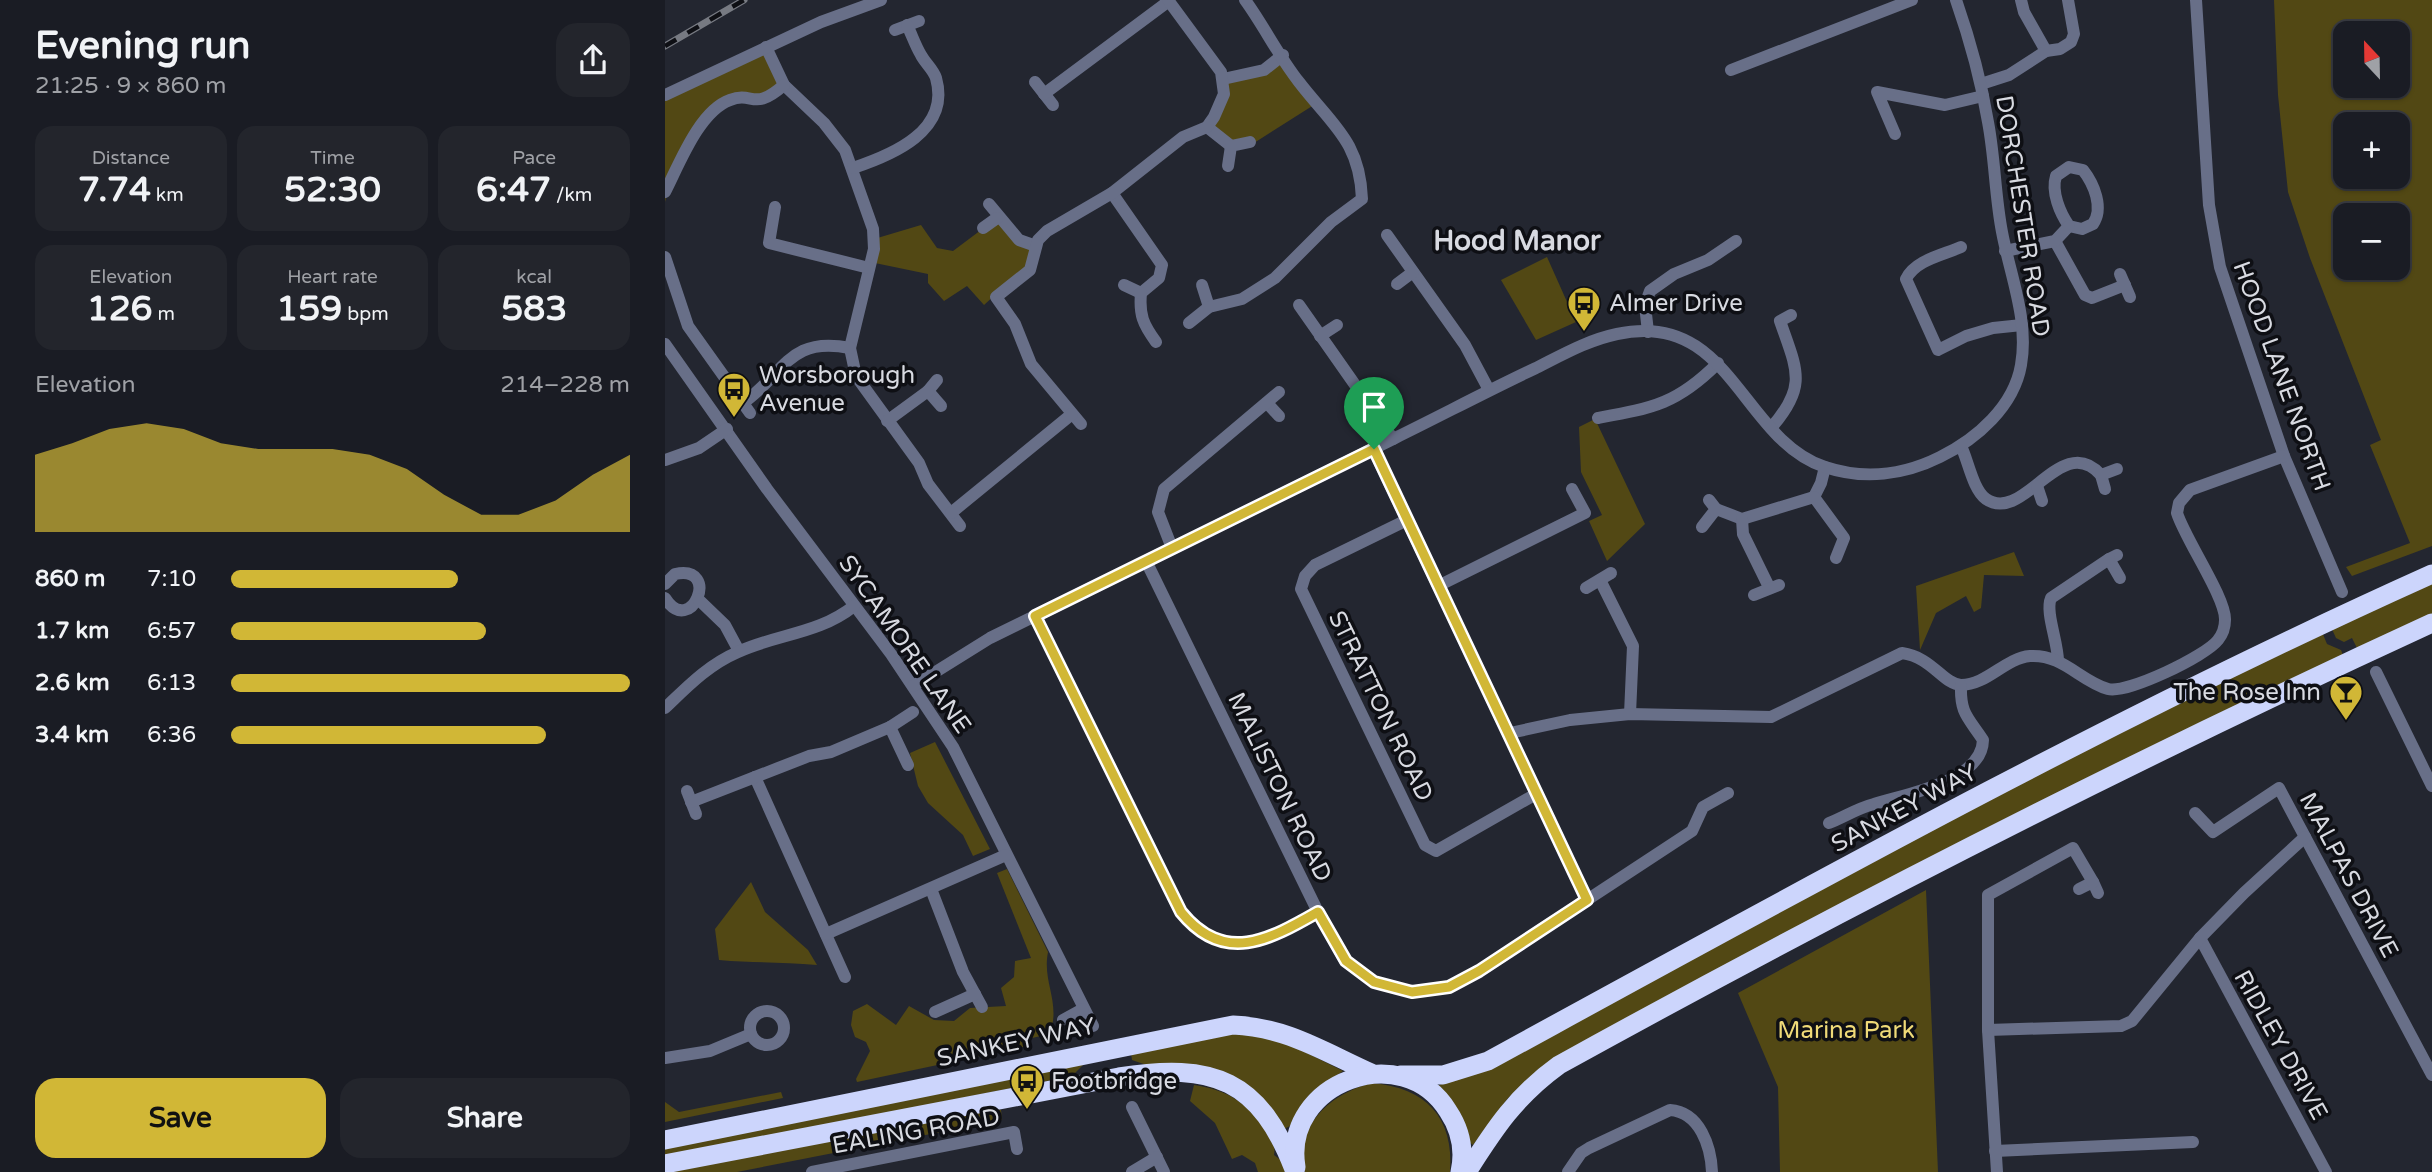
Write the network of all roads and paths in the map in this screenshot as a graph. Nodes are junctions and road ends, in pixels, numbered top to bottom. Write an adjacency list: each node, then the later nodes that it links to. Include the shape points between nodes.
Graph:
1 (881, 0): 10 (street)
2 (1245, 0): 12 (street)
3 (1912, 0): 13 (street)
4 (1956, 0): 17 (street, DORCHESTER ROAD)
5 (2021, 0): 11 (street)
6 (2069, 0): 11 (street, via 2074,34 2060,49)
7 (2196, 0): 78 (street, HOOD LANE NORTH, via 2213,238 2228,298)
8 (1169, 1): 14 (street); 15 (street, via 1048,100)
9 (907, 25): 24 (street, via 935,75 933,114 923,131 898,151)
10 (766, 47): 16 (street); 18 (street)
11 (2046, 51): 17 (street)
12 (1283, 55): 14 (street, via 1258,72); 51 (street, via 1297,80 1353,149 1367,202 1331,222 1275,278 1242,299)
13 (1731, 70)
14 (1223, 79): 19 (street, via 1224,94)
15 (1035, 82)
16 (784, 85): 24 (street, via 824,124); 25 (street, via 764,100 732,99 711,114)
17 (1982, 90): 20 (street, via 1945,105 1877,92); 39 (street, DORCHESTER ROAD)
18 (665, 95)
19 (1207, 127): 22 (street); 26 (street, via 1183,137)
20 (1895, 134)
21 (1250, 142): 22 (street)
22 (1231, 146): 23 (street)
23 (1228, 166)
24 (853, 167): 41 (street, via 874,239)
25 (667, 186)
26 (1112, 193): 37 (street, via 1063,219); 47 (street, via 1162,265 1159,278)
27 (989, 204): 29 (street)
28 (775, 207): 36 (street)
29 (997, 218): 31 (street); 37 (street, via 1019,240)
30 (2069, 226): 30 (street, via 2088,227 2098,214 2091,180 2077,167 2062,170 2054,182); 35 (street)
31 (983, 228)
32 (1387, 235): 42 (street)
33 (755, 241): 36 (street)
34 (1736, 241): 56 (street, via 1650,291)
35 (2055, 241): 39 (street); 46 (street, via 2085,295 2092,298)
36 (769, 243): 41 (street)
37 (1035, 246): 48 (street, via 1030,270)
38 (1961, 247): 55 (street, via 1917,265 1906,279 1938,350 1966,336)
39 (2005, 251): 55 (street, DORCHESTER ROAD)
40 (665, 257): 60 (street, via 688,326 747,408 803,349 816,344)
41 (869, 268): 60 (street)
42 (1413, 272): 43 (street); 63 (street, via 1465,345)
43 (1397, 284)
44 (1124, 285): 47 (street)
45 (1202, 285): 51 (street)
46 (2125, 285)
47 (1141, 293): 58 (street, via 1142,322)
48 (996, 297): 49 (street); 68 (street, via 1015,324 1031,364)
49 (984, 305)
50 (1299, 305): 57 (street)
51 (1209, 307): 53 (street)
52 (1791, 315): 73 (street, via 1780,321 1797,382 1789,408)
53 (1189, 323)
54 (1337, 325): 57 (street)
55 (2022, 325): 76 (street, DORCHESTER ROAD, via 2021,368 2015,385 1998,413)
56 (1648, 332): 61 (street, DORCHESTER ROAD, via 1685,341); 63 (street, DORCHESTER ROAD, via 1607,337)
57 (1320, 336): 75 (street)
58 (1156, 342)
59 (665, 344): 74 (street, SYCAMORE LANE)
60 (850, 348): 71 (street, via 860,384)
61 (1718, 363): 70 (street, via 1678,398); 73 (street, DORCHESTER ROAD)
62 (937, 380): 64 (street)
63 (1489, 390): 75 (street, DORCHESTER ROAD)
64 (928, 391): 67 (street); 71 (street)
65 (1279, 392): 66 (street)
66 (1267, 403): 69 (street); 93 (street, via 1164,489 1158,512)
67 (941, 406)
68 (1072, 414): 72 (street); 88 (street)
69 (1279, 416)
70 (1598, 418)
71 (887, 421): 88 (street)
72 (1081, 424)
73 (1771, 428): 80 (street, DORCHESTER ROAD, via 1796,451)
74 (727, 429): 79 (street, via 699,448); 105 (street, SYCAMORE LANE)
75 (1392, 439): 77 (street, DORCHESTER ROAD)
76 (1961, 446): 80 (street, DORCHESTER ROAD, via 1893,473 1850,473); 83 (street, via 1985,499 1995,503 2015,499)
77 (1374, 449): 90 (street); 93 (street, DORCHESTER ROAD)
78 (2284, 456): 101 (street, HOOD LANE NORTH); 109 (street, via 2190,490 2179,503 2179,522 2224,612 2223,632 2217,641 2120,690 2106,688)
79 (665, 460)
80 (1825, 467): 86 (street)
81 (2117, 469): 82 (street)
82 (2101, 475): 83 (street, via 2070,463 2058,466); 85 (street)
83 (2037, 486): 87 (street)
84 (1572, 489): 99 (street, via 1584,513)
85 (2105, 489)
86 (1814, 497): 89 (street); 94 (street, via 1845,538)
87 (2042, 501)
88 (951, 513): 91 (street)
89 (1742, 519): 92 (street, via 1713,504); 102 (street, via 1742,534 1774,586)
90 (1407, 520): 99 (street); 122 (street, STRATTON ROAD, via 1315,565 1301,589 1425,845 1436,851)
91 (960, 526)
92 (1702, 527)
93 (1173, 548): 95 (street, DORCHESTER ROAD)
94 (1836, 558)
95 (1146, 561): 106 (street, DORCHESTER ROAD); 131 (street, MALISTON ROAD)
96 (2432, 574): 146 (highway, SANKEY WAY, via 2323,623 1944,813 1488,1061 1443,1075)
97 (2120, 578): 109 (street, via 2113,557 2051,598 2048,610 2058,642)
98 (665, 584): 104 (street, via 675,574 688,573 698,581)
99 (1440, 585): 117 (street)
100 (1586, 588): 115 (street, via 1606,577 1633,646)
101 (2342, 592)
102 (1754, 595)
103 (665, 598): 104 (street, via 679,609)
104 (698, 599): 108 (street, via 725,625)
105 (854, 606): 108 (street, via 826,625); 112 (street, SYCAMORE LANE)
106 (1035, 616): 112 (street, DORCHESTER ROAD, via 963,653); 131 (street, via 1191,924 1220,941 1253,943 1272,938)
107 (2432, 623): 161 (highway, via 2118,771 1559,1065 1507,1110)
108 (739, 651): 113 (street, via 698,675)
109 (2058, 661): 111 (street, via 2029,656)
110 (2376, 672): 120 (street)
111 (1961, 685): 115 (street, via 1948,681 1925,659 1902,653 1771,717); 125 (street, via 1965,718 1983,740 1983,752 1976,761 1927,790 1873,804)
112 (913, 686): 127 (street, SYCAMORE LANE, via 953,747)
113 (665, 708)
114 (913, 712): 116 (street)
115 (1630, 714): 117 (street)
116 (890, 727): 118 (street); 119 (street)
117 (1510, 733): 122 (street)
118 (908, 765)
119 (755, 777): 123 (street); 132 (street)
120 (2432, 786)
121 (1728, 793): 130 (street, MALISTON ROAD, via 1703,807 1692,831)
122 (1536, 794): 130 (street)
123 (691, 802)
124 (2195, 813): 126 (street, MALPAS DRIVE, via 2213,832 2279,788)
125 (1829, 823)
126 (2305, 837): 133 (street); 147 (street, MALPAS DRIVE)
127 (1006, 855): 128 (street); 137 (street, SYCAMORE LANE)
128 (931, 889): 132 (street); 135 (street)
129 (2079, 889): 141 (street, via 2095,888 2073,848 1987,895)
130 (1587, 900): 131 (street, MALISTON ROAD, via 1449,987 1412,992 1374,982 1346,961)
131 (1318, 912)
132 (826, 934): 134 (street)
133 (2200, 938): 141 (street, via 2132,1021 2121,1026); 165 (street, RIDLEY DRIVE)
134 (845, 977)
135 (975, 994): 136 (street); 138 (street)
136 (982, 1007)
137 (1083, 1009): 139 (street); 140 (street, SYCAMORE LANE)
138 (935, 1012)
139 (1063, 1020)
140 (1093, 1026)
141 (1988, 1030): 153 (street)
142 (751, 1034): 144 (street, via 710,1051)
143 (1105, 1049): 145 (highway, SANKEY WAY, via 1210,1028 1259,1026 1286,1032); 148 (highway); 150 (highway, SANKEY WAY)
144 (665, 1058)
145 (1371, 1073): 146 (highway, SANKEY WAY); 159 (highway, via 1345,1080 1323,1094 1307,1113 1297,1136)
146 (1400, 1075): 160 (highway, via 1423,1085 1443,1102 1456,1123 1462,1148)
147 (2432, 1075)
148 (1119, 1077): 155 (highway); 159 (highway, via 1174,1071 1223,1079 1269,1117)
149 (1132, 1107): 154 (street)
150 (665, 1140)
151 (2193, 1142): 153 (street)
152 (1017, 1149): 156 (street, EALING ROAD, via 1014,1132)
153 (1995, 1151): 164 (street)
154 (1157, 1157): 157 (street); 158 (street)
155 (665, 1164)
156 (813, 1172)
157 (1132, 1172)
158 (1164, 1172)
159 (1296, 1172)
160 (1460, 1172)
161 (1467, 1172)
162 (1568, 1172): 163 (street, via 1589,1148 1670,1110 1680,1111 1699,1129)
163 (1712, 1172)
164 (1997, 1172)
165 (2326, 1172)

